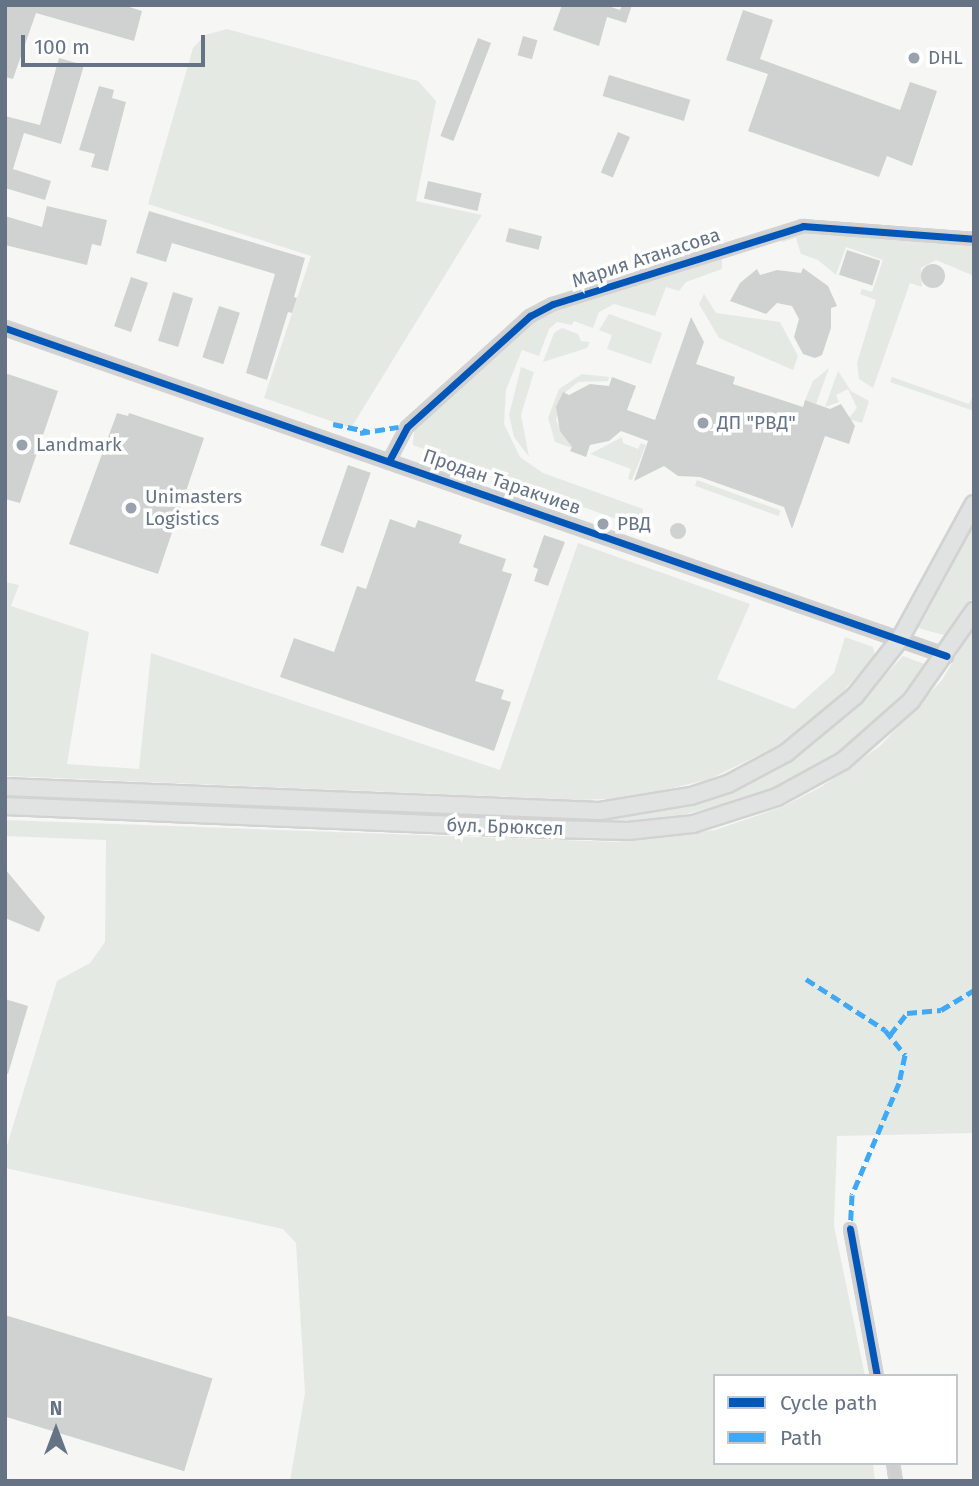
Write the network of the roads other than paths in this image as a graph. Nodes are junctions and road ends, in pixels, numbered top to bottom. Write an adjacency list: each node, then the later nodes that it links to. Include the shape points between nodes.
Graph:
1 (974, 239): 3 (street, Мария Атанасова, via 803,226 553,304 530,316 407,427)
2 (5, 328): 3 (street, Продан Таракчиев)
3 (390, 459): 6 (street, Продан Таракчиев)
4 (974, 504): 6 (main road, бул. Брюксел)
5 (974, 611): 7 (main road, бул. Брюксел)
6 (900, 639): 7 (street, Продан Таракчиев); 8 (main road, бул. Брюксел, via 855,696 808,738 728,783 655,805 600,811)
7 (947, 656): 9 (main road, бул. Брюксел, via 911,701 843,761 766,802 669,828 551,829)
8 (7, 787)
9 (7, 806)
10 (850, 1228): 11 (street)
11 (877, 1374)

